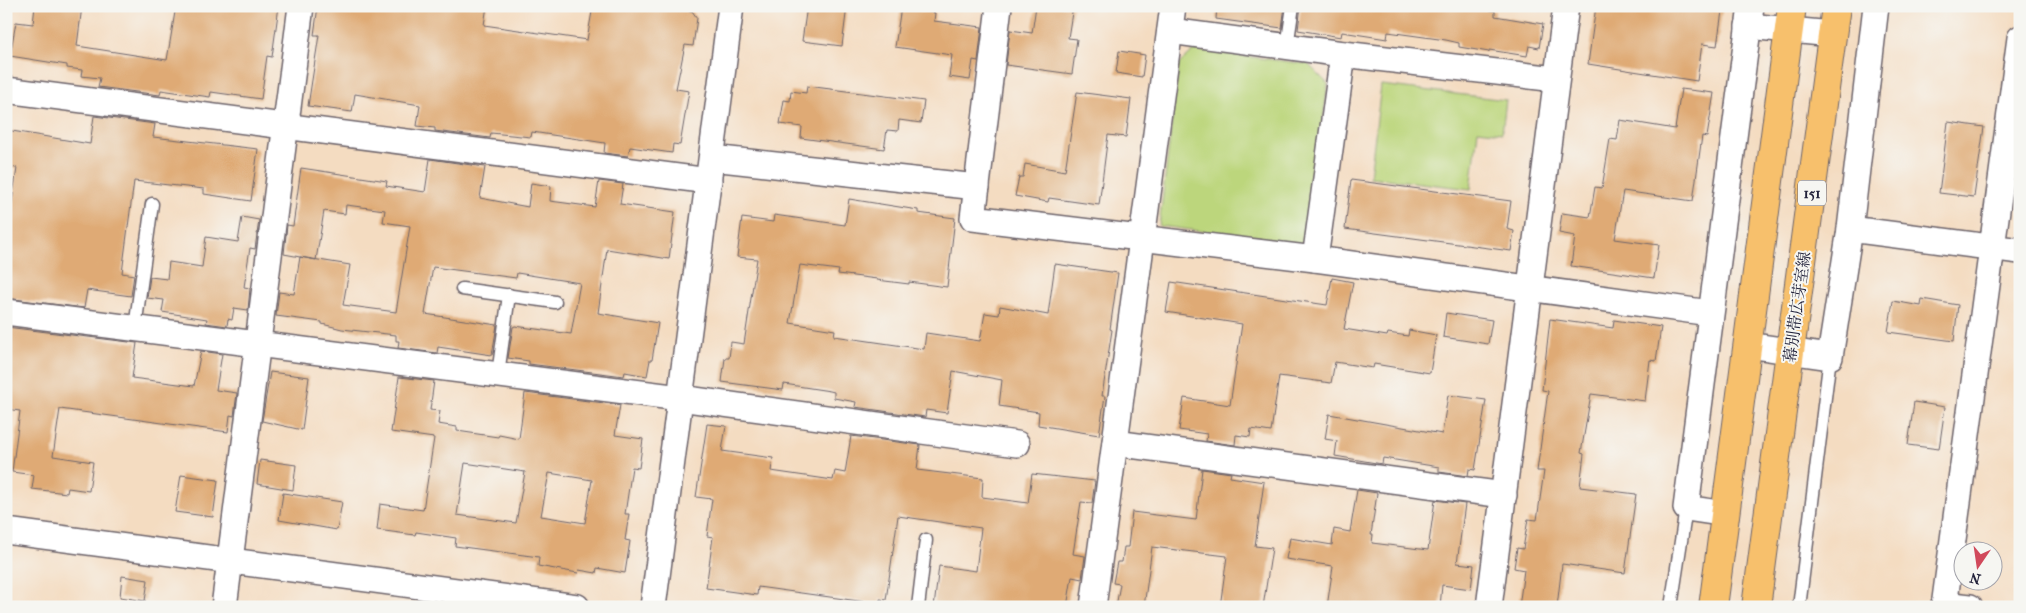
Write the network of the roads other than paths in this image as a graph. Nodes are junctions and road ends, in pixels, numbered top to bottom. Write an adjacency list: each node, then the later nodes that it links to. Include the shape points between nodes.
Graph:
1 (301, 6): 18 (street)
2 (731, 6): 19 (street)
3 (999, 6): 20 (street)
4 (1173, 6): 11 (street)
5 (1293, 6): 14 (lane)
6 (1566, 6): 16 (street)
7 (1836, 6): 12 (main road, 幕別帯広芽室線 / 151)
8 (1876, 6): 22 (street)
9 (1750, 16): 10 (street); 32 (street)
10 (1791, 18): 12 (street); 35 (main road)
11 (1170, 31): 14 (street); 23 (street)
12 (1832, 34): 36 (main road, 幕別帯広芽室線 / 151)
13 (2020, 38): 24 (street)
14 (1287, 47): 15 (street)
15 (1342, 54): 16 (street); 26 (street)
16 (1556, 79): 27 (street)
17 (6, 90): 18 (street)
18 (286, 126): 19 (street); 34 (street)
19 (711, 169): 20 (street); 39 (street)
20 (977, 187): 23 (street, via 973,218)
21 (152, 204): 33 (lane)
22 (1850, 229): 24 (street); 37 (street)
23 (1142, 239): 26 (street); 41 (street)
24 (1991, 247): 25 (street); 48 (street)
25 (2020, 251)
26 (1315, 259): 27 (street)
27 (1529, 288): 32 (street); 42 (street)
28 (462, 289): 29 (lane)
29 (509, 295): 30 (lane); 38 (lane)
30 (556, 302)
31 (6, 312): 33 (street)
32 (1710, 313): 43 (street)
33 (135, 328): 34 (street)
34 (258, 344): 38 (street); 47 (street)
35 (1748, 346): 36 (street); 44 (main road)
36 (1791, 351): 37 (street); 57 (main road, 幕別帯広芽室線 / 151)
37 (1830, 357): 58 (lane)
38 (498, 374): 39 (street)
39 (680, 398): 40 (street); 51 (street)
40 (1017, 444)
41 (1115, 444): 42 (street); 53 (street)
42 (1504, 495): 54 (street)
43 (1686, 508): 44 (street); 55 (lane)
44 (1726, 514): 56 (main road)
45 (6, 531): 47 (street)
46 (926, 540): 52 (lane)
47 (230, 560): 49 (street); 50 (street)
48 (1944, 605): 59 (street)
49 (224, 607)
50 (577, 607)
51 (653, 607)
52 (918, 607)
53 (1093, 607)
54 (1489, 607)
55 (1671, 607)
56 (1713, 607)
57 (1756, 607)
58 (1799, 607)
59 (1970, 607)

